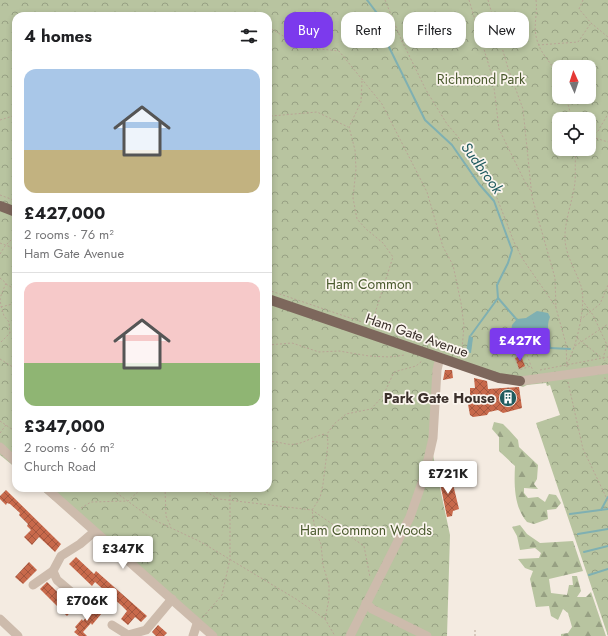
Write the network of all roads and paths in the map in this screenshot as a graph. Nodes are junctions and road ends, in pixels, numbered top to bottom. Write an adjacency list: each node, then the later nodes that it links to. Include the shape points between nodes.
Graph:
1 (385, 0): 40 (path, via 401,40 426,90 447,124 470,151 486,183 498,198 522,258)
2 (469, 0): 21 (path, via 493,79 499,129)
3 (488, 0): 21 (path, via 523,109)
4 (536, 0): 9 (path, via 534,29)
5 (583, 0): 6 (path, via 579,9)
6 (591, 23): 8 (path); 9 (path, via 578,42)
7 (272, 29): 11 (path, via 302,47 339,51)
8 (608, 37)
9 (538, 45): 10 (path)
10 (552, 65)
11 (362, 80): 16 (path, via 361,102); 56 (path, via 382,104 427,192 443,247 453,265 464,326 462,349)
12 (608, 114): 17 (path)
13 (12, 116): 15 (path)
14 (272, 116): 16 (path, via 317,112)
15 (0, 120)
16 (349, 127): 45 (path, via 355,150 353,198 357,218 393,257)
17 (596, 133)
18 (596, 138): 19 (path)
19 (608, 142)
20 (575, 156): 37 (path, via 565,240 569,258 582,288)
21 (532, 192): 40 (path, via 555,278)
22 (0, 195): 23 (path)
23 (12, 200)
24 (0, 206): 25 (main road)
25 (12, 210)
26 (12, 240): 28 (path)
27 (0, 243): 28 (path)
28 (5, 246): 29 (path); 30 (path)
29 (12, 248)
30 (0, 254)
31 (0, 278): 32 (path)
32 (6, 284): 34 (path); 39 (path, via 0,298)
33 (608, 285): 41 (path, via 600,304)
34 (12, 288)
35 (272, 291): 43 (path)
36 (272, 300): 54 (main road, Ham Gate Avenue)
37 (582, 300): 41 (path); 42 (path)
38 (12, 304): 39 (path)
39 (0, 306): 49 (path, via 10,328 10,333)
40 (556, 308): 60 (path, via 566,344)
41 (591, 313): 42 (path); 46 (path)
42 (580, 321): 47 (path)
43 (366, 324)
44 (608, 324): 46 (path)
45 (373, 328)
46 (600, 328): 48 (path); 57 (path, via 607,345)
47 (576, 338): 48 (path); 51 (path)
48 (582, 341): 51 (path); 57 (path)
49 (0, 344)
50 (272, 345): 52 (path, via 292,343 319,352 339,351 369,356)
51 (574, 347): 60 (path)
52 (411, 354)
53 (527, 355): 63 (path)
54 (436, 356): 66 (main road, Ham Gate Avenue, via 499,378); 71 (path, via 416,366 394,372 383,396 372,409 346,414); 91 (street, via 433,438 424,477 410,516)
55 (608, 357): 57 (path)
56 (457, 358)
57 (603, 358): 60 (path); 61 (path)
58 (0, 359): 62 (path)
59 (516, 360): 63 (path, via 519,370)
60 (566, 364): 63 (path, via 533,372)
61 (608, 365)
62 (12, 366)
63 (531, 366)
64 (608, 370): 65 (street, Ham Gate Avenue)
65 (567, 374): 66 (street, Ham Gate Avenue); 83 (path, via 583,449)
66 (520, 381)
67 (0, 422): 68 (path)
68 (6, 425): 69 (path); 70 (path)
69 (12, 429)
70 (0, 433)
71 (327, 434): 72 (path, via 297,444); 84 (path, via 323,484 320,498)
72 (272, 443)
73 (0, 447): 74 (street)
74 (12, 458)
75 (50, 492): 85 (street)
76 (116, 492): 82 (path)
77 (138, 492): 82 (path)
78 (165, 492): 86 (path, via 166,516)
79 (206, 492): 81 (path, via 219,499)
80 (231, 492): 81 (path)
81 (232, 500): 84 (path); 88 (path)
82 (128, 501): 85 (path, via 91,502); 86 (path, via 152,519)
83 (608, 501)
84 (312, 510): 91 (path, via 364,546); 95 (path, via 314,530 321,544 323,565 329,585)
85 (73, 512): 87 (street)
86 (171, 528): 88 (path)
87 (94, 532): 89 (street, via 61,556); 93 (street)
88 (230, 559): 95 (path); 97 (path, via 222,595)
89 (53, 571): 90 (street); 92 (street, via 57,580)
90 (33, 585)
91 (373, 589): 94 (street)
92 (76, 597)
93 (172, 599): 97 (street); 101 (street, via 146,630)
94 (366, 603): 105 (street); 106 (street, via 372,609)
95 (325, 619): 104 (path)
96 (0, 620): 100 (street)
97 (197, 624): 102 (street); 103 (street)
98 (112, 625): 101 (street)
99 (475, 630): 107 (path)
100 (15, 635)
101 (123, 635)
102 (193, 636)
103 (213, 636)
104 (336, 636)
105 (350, 636)
106 (427, 636)
107 (475, 636)

